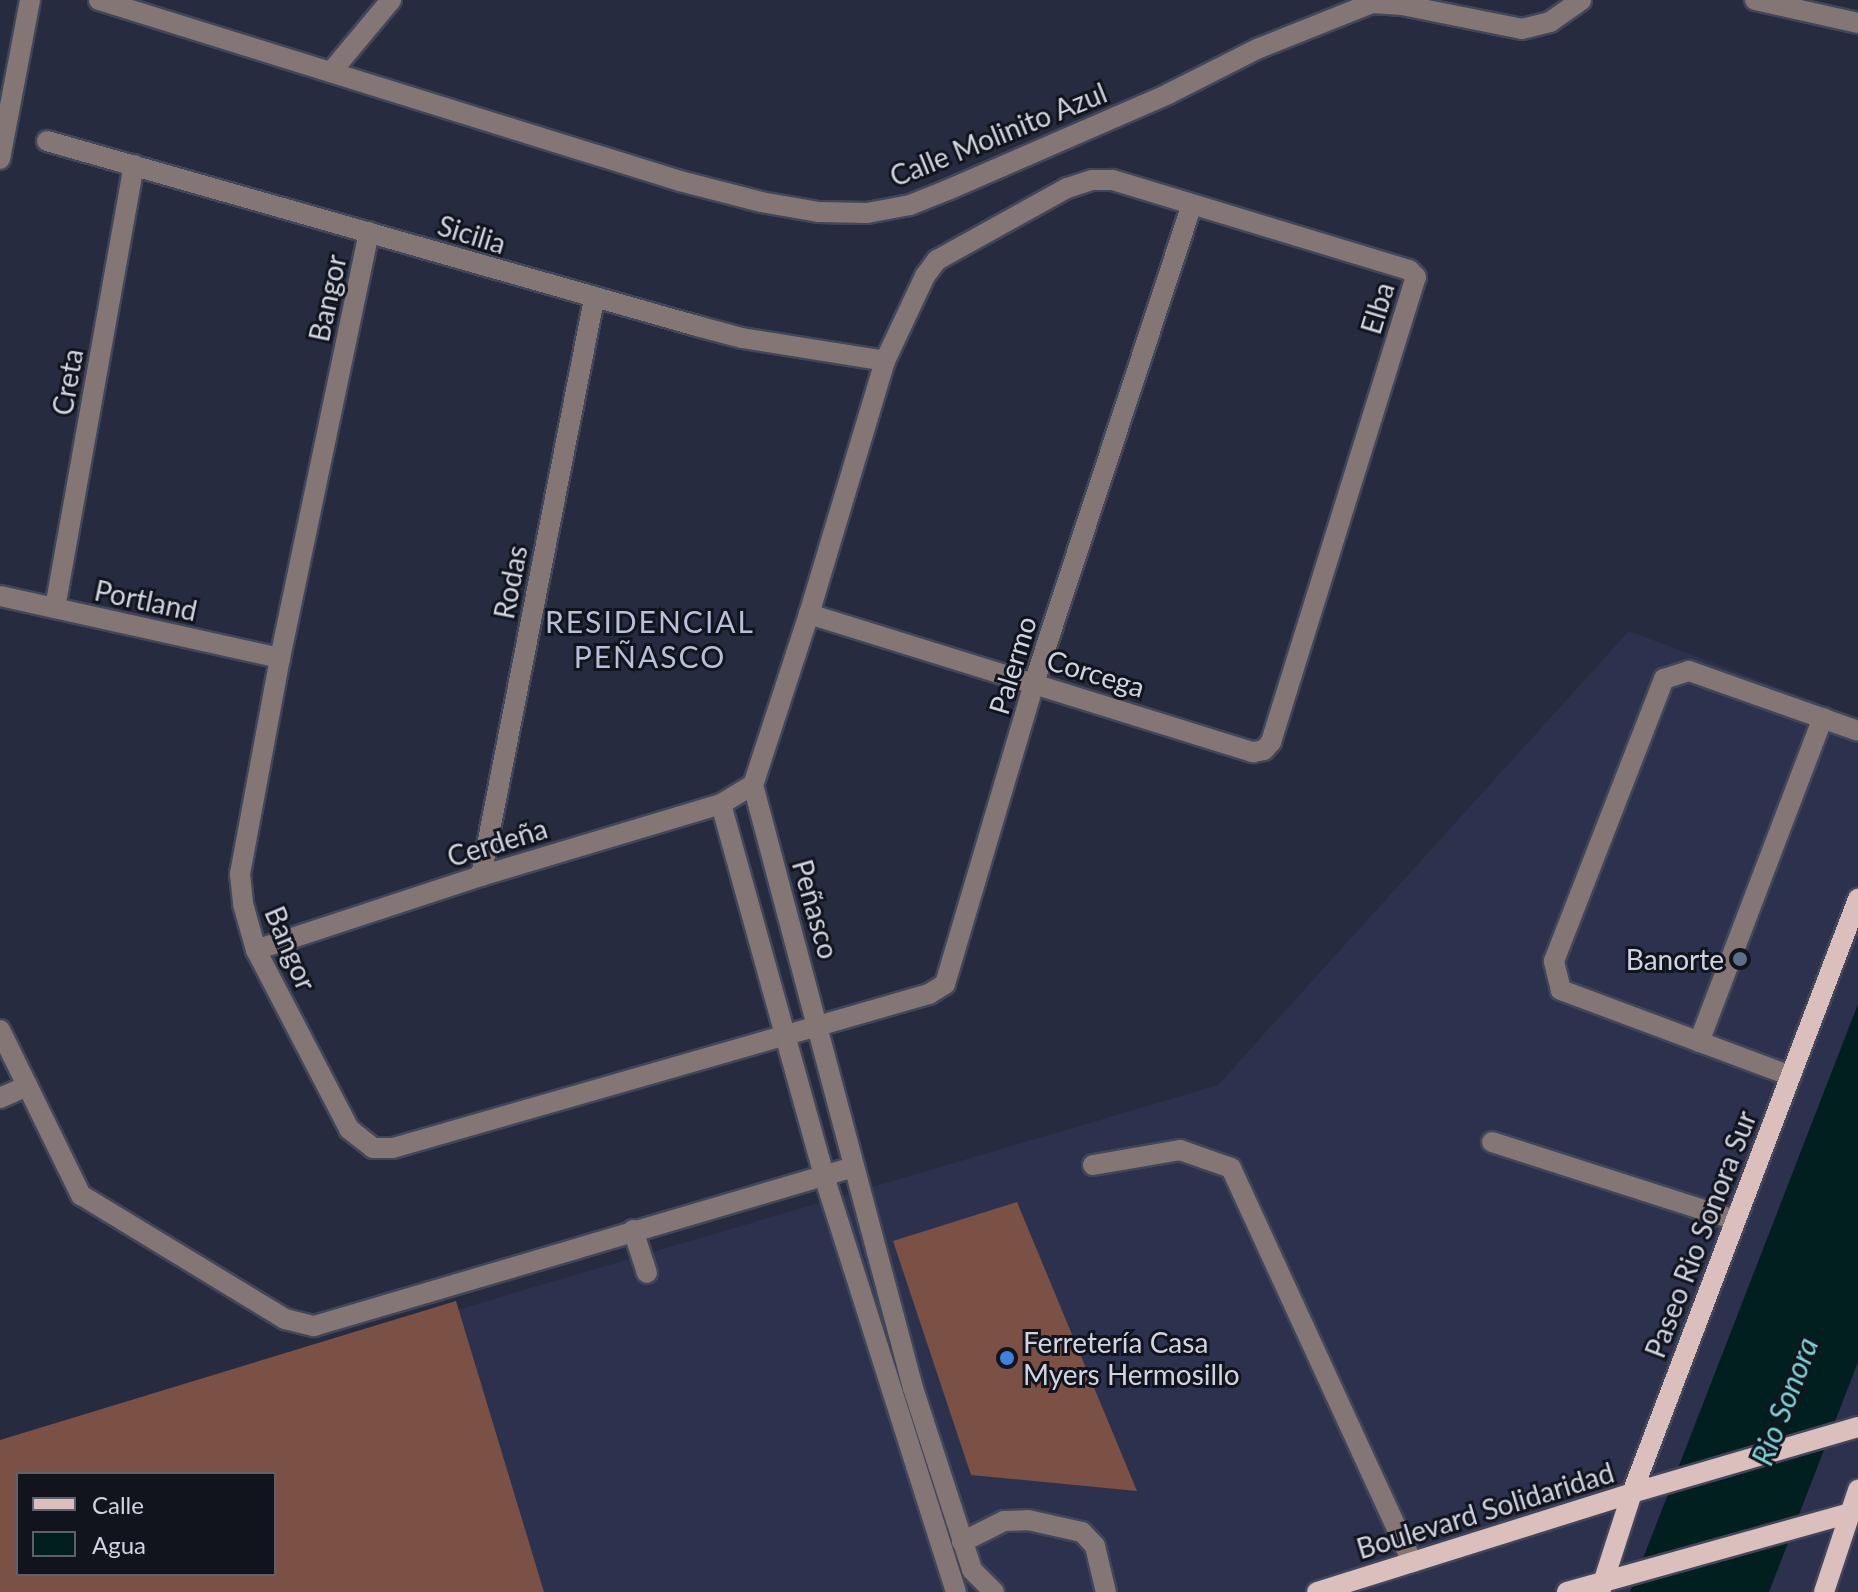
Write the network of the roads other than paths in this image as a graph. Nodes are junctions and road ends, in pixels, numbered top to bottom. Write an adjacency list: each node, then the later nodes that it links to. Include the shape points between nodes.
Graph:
1 (30, 0): 9 (street)
2 (99, 0): 7 (street, Calle Molinito Azul)
3 (391, 0): 7 (street)
4 (1581, 0): 7 (street, Calle Molinito Azul, via 1550,22 1522,29 1372,3 1257,49 1168,94 950,189 910,205 867,213 790,207 694,185)
5 (1755, 0): 6 (street)
6 (1858, 23)
7 (331, 72)
8 (47, 141): 10 (street, Sicilia)
9 (0, 159)
10 (134, 165): 12 (street, Sicilia); 16 (street, Creta)
11 (1192, 204): 14 (street, Elba, via 1112,180 1067,188 949,251 925,276); 19 (street, Palermo); 22 (street, Elba, via 1409,270 1416,277)
12 (369, 232): 13 (street, Sicilia); 18 (street, Bangor)
13 (594, 299): 14 (street, Sicilia, via 742,338); 25 (street, Rodas)
14 (885, 361): 17 (street)
15 (0, 596): 16 (street, Portland)
16 (55, 608): 18 (street, Portland)
17 (809, 614): 19 (street, Corcega); 23 (street)
18 (280, 658): 27 (street, Bangor, via 240,874)
19 (1034, 683): 22 (street, Corcega, via 1253,752); 28 (street, Palermo, via 945,984 929,994)
20 (1823, 718): 21 (street); 31 (street); 31 (street, via 1689,671 1664,679 1554,961 1561,990)
21 (1858, 731)
22 (1271, 742)
23 (753, 785): 24 (street, Cerdeña); 28 (street, Peñasco)
24 (721, 804): 25 (street, Cerdeña); 30 (street)
25 (481, 876): 27 (street, Cerdeña)
26 (1858, 899): 32 (main road, Paseo Rio Sonora Sur)
27 (256, 950): 30 (street, Bangor, via 349,1129 373,1148 393,1148 544,1107)
28 (819, 1024): 30 (street, Palermo); 37 (street, Peñasco)
29 (0, 1030): 33 (street)
30 (785, 1034): 38 (street)
31 (1699, 1042): 32 (street)
32 (1791, 1076): 39 (main road, Paseo Rio Sonora Sur)
33 (27, 1086): 34 (street); 40 (street, via 81,1195 285,1319 314,1326)
34 (0, 1098)
35 (1492, 1142): 39 (street)
36 (1093, 1165): 49 (street, via 1180,1150 1231,1168)
37 (854, 1167): 38 (street); 42 (street, Peñasco)
38 (824, 1176): 40 (street); 43 (street)
39 (1735, 1220): 46 (main road, Paseo Rio Sonora Sur)
40 (633, 1230): 41 (street)
41 (647, 1273)
42 (913, 1388): 43 (street); 48 (street, Peñasco)
43 (892, 1394): 52 (street)
44 (1852, 1429): 46 (main road, Boulevard Solidaridad)
45 (1858, 1490): 47 (main road)
46 (1632, 1493): 49 (main road, Boulevard Solidaridad); 51 (main road, Paseo Rio Sonora Sur)
47 (1847, 1514): 51 (main road); 57 (main road)
48 (962, 1542): 50 (street, Peñasco); 54 (street, via 1004,1521 1028,1520 1082,1532 1095,1546)
49 (1412, 1562): 55 (main road, Boulevard Solidaridad)
50 (972, 1570): 52 (street); 53 (street, Peñasco)
51 (1607, 1583): 56 (main road)
52 (953, 1586)
53 (994, 1592)
54 (1106, 1592)
55 (1317, 1592)
56 (1567, 1592)
57 (1824, 1592)

